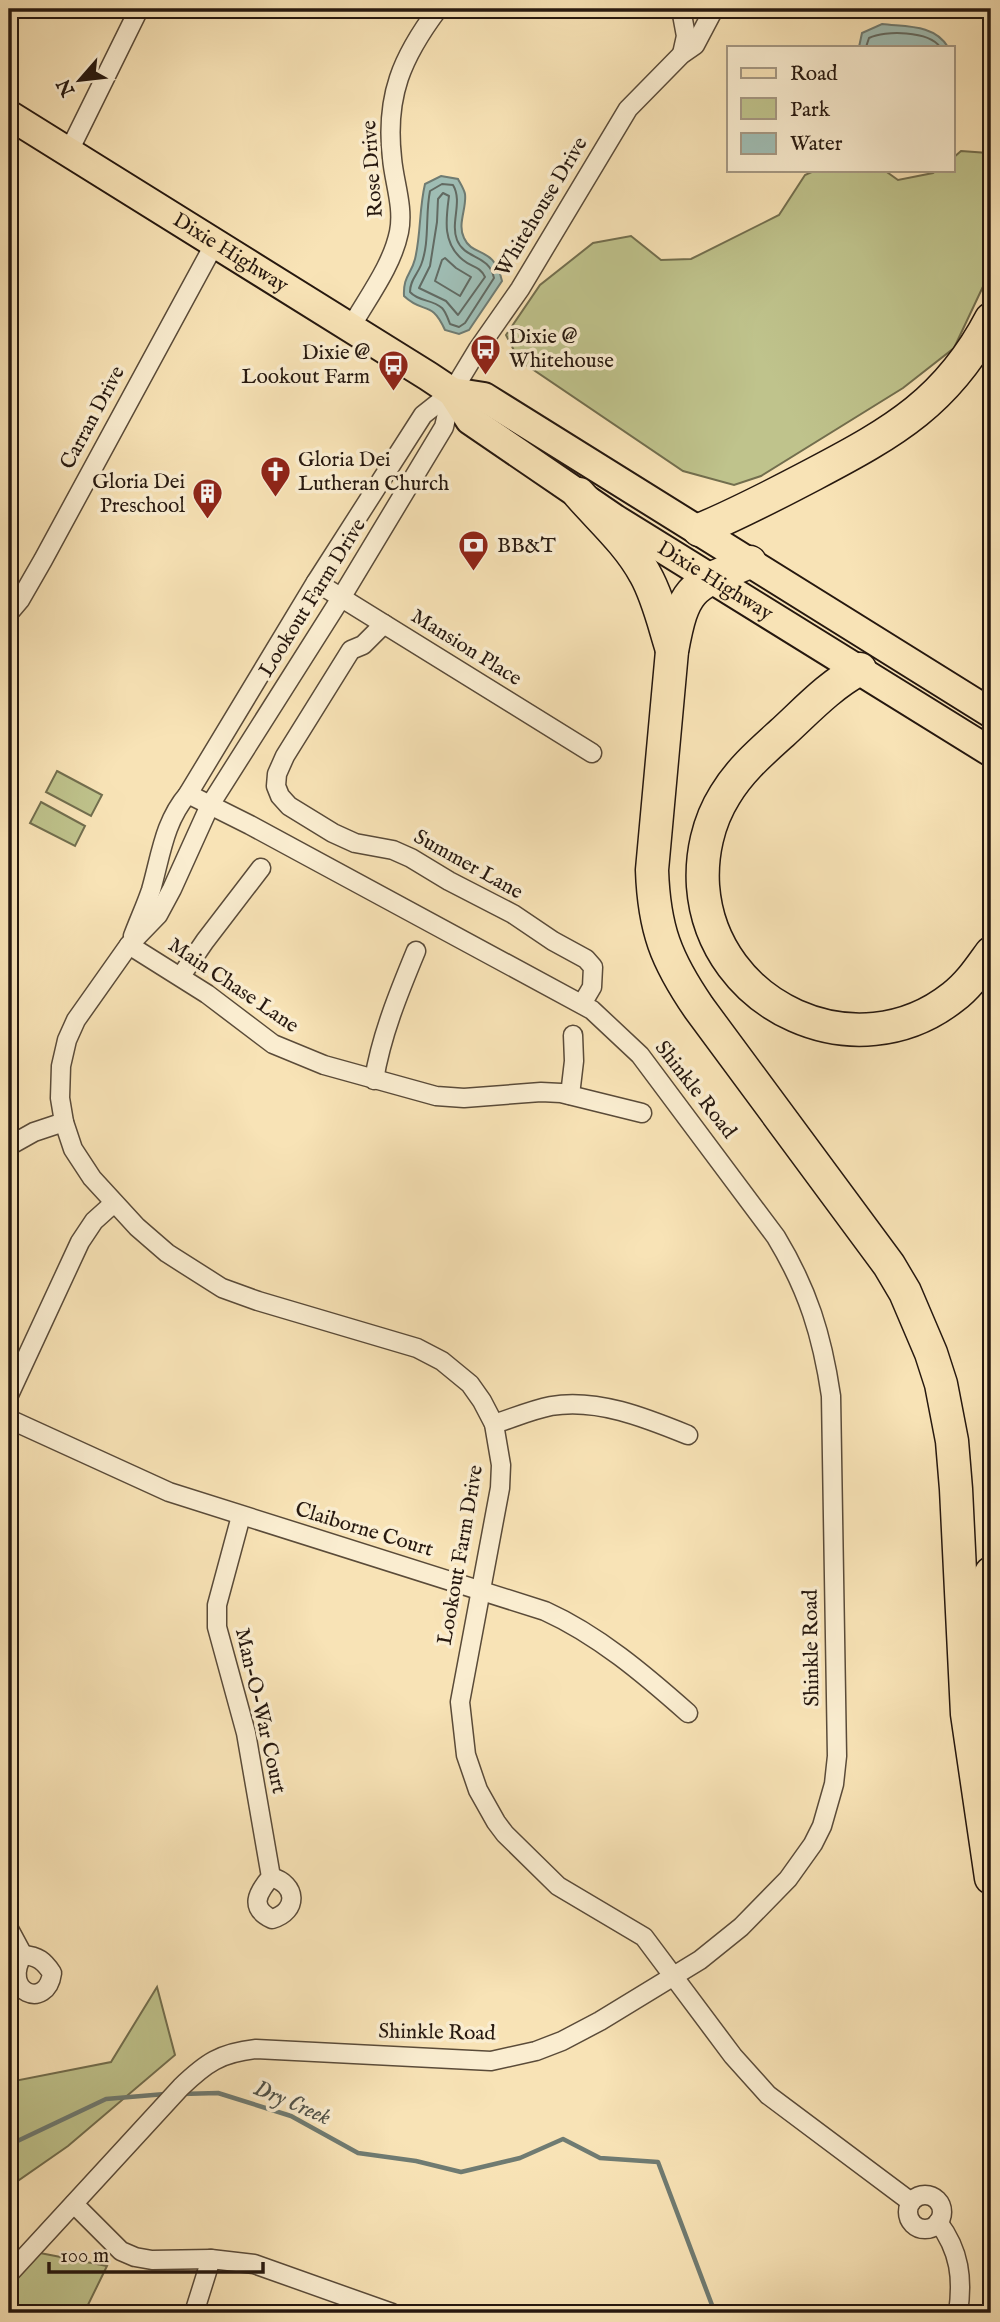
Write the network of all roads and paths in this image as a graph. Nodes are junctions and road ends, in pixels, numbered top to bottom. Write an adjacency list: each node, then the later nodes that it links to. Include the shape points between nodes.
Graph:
1 (139, 9): 7 (street)
2 (438, 9): 10 (street, Rose Drive, via 415,39 392,104 390,136 400,212 394,251)
3 (681, 9): 5 (street, via 686,36)
4 (713, 9): 5 (street, Whitehouse Drive, via 695,46)
5 (682, 54): 11 (street, Whitehouse Drive, via 628,109)
6 (9, 115): 7 (main road, Dixie Highway)
7 (68, 153): 8 (main road, Dixie Highway)
8 (215, 243): 10 (main road, Dixie Highway); 18 (street, Carran Drive, via 43,560)
9 (991, 319): 13 (highway, via 956,374 902,424 777,494)
10 (351, 327): 11 (main road, Dixie Highway)
11 (452, 393): 12 (main road, Dixie Highway, via 470,420); 13 (main road, Dixie Highway, via 484,397); 16 (street, Lookout Farm Drive, via 423,415); 17 (street, Lookout Farm Drive, via 444,427)
12 (579, 494): 15 (main road, Dixie Highway); 20 (highway, via 645,573)
13 (699, 530): 14 (main road, Dixie Highway)
14 (750, 562): 15 (highway); 22 (main road, Dixie Highway)
15 (710, 578): 20 (highway, via 689,594); 21 (main road, Dixie Highway)
16 (316, 582): 17 (street, Mansion Place); 25 (street, Lookout Farm Drive)
17 (341, 598): 19 (street, Mansion Place); 26 (street, Lookout Farm Drive)
18 (9, 613)
19 (384, 624): 24 (street, Mansion Place); 32 (street, Summer Lane, via 351,650 285,756 277,774 281,796 289,806 333,833 411,858 586,959 593,967 592,987)
20 (672, 652): 50 (highway, via 652,870 658,929 678,978 890,1265 931,1353 952,1441 967,1714)
21 (860, 668): 23 (main road, Dixie Highway); 30 (highway, via 838,681 741,771 723,797 707,836 702,873 704,901 718,943 741,978 779,1009 827,1027 852,1030 878,1028 924,1014 953,997)
22 (991, 713)
23 (991, 752)
24 (592, 753)
25 (188, 794): 26 (street, Shinkle Road); 28 (street, Lookout Farm Drive, via 166,831)
26 (209, 805): 28 (street, Lookout Farm Drive, via 158,915); 32 (street, Shinkle Road)
27 (261, 868): 31 (street)
28 (129, 945): 31 (street, Main Chase Lane); 37 (street, Lookout Farm Drive, via 67,1040 59,1082)
29 (416, 951): 34 (street)
30 (991, 953)
31 (181, 976): 34 (street, Main Chase Lane, via 273,1044)
32 (582, 1004): 53 (street, Shinkle Road, via 640,1055 776,1237 809,1299 831,1396 837,1756 829,1806 813,1844 788,1879 741,1927)
33 (573, 1035): 35 (street)
34 (374, 1080): 35 (street, Main Chase Lane, via 436,1096)
35 (570, 1095): 36 (street, Main Chase Lane)
36 (642, 1113)
37 (64, 1122): 38 (street); 39 (street, Lookout Farm Drive, via 82,1165)
38 (9, 1146)
39 (114, 1203): 40 (street, via 80,1242); 42 (street, Lookout Farm Drive, via 167,1253 222,1288 417,1348 442,1361 470,1384)
40 (9, 1395)
41 (9, 1419): 44 (street, Claiborne Court, via 169,1492)
42 (494, 1424): 43 (street, via 539,1409 582,1404 653,1420); 46 (street, Lookout Farm Drive, via 500,1488)
43 (688, 1435)
44 (241, 1516): 46 (street, Claiborne Court); 49 (street, Man-O-War Court, via 218,1605 217,1627 246,1733)
45 (991, 1573): 48 (highway, via 986,1766)
46 (480, 1590): 47 (street, Claiborne Court, via 572,1623); 53 (street, Lookout Farm Drive, via 460,1702 466,1755 478,1790 500,1828 543,1872 644,1937)
47 (688, 1713)
48 (991, 1870)
49 (271, 1877)
50 (991, 1878)
51 (9, 1929): 52 (street)
52 (23, 1955)
53 (673, 1978): 54 (street, Shinkle Road, via 562,2041 491,2061 256,2049 219,2056 181,2087); 59 (street, Lookout Farm Drive, via 768,2095 911,2202 920,2196 939,2202 939,2222 957,2258 961,2280)
54 (74, 2203): 55 (street, via 121,2250 135,2257); 56 (street, Shinkle Road)
55 (211, 2259): 57 (street); 58 (street, via 254,2264)
56 (9, 2274)
57 (194, 2313)
58 (392, 2313)
59 (958, 2313)

